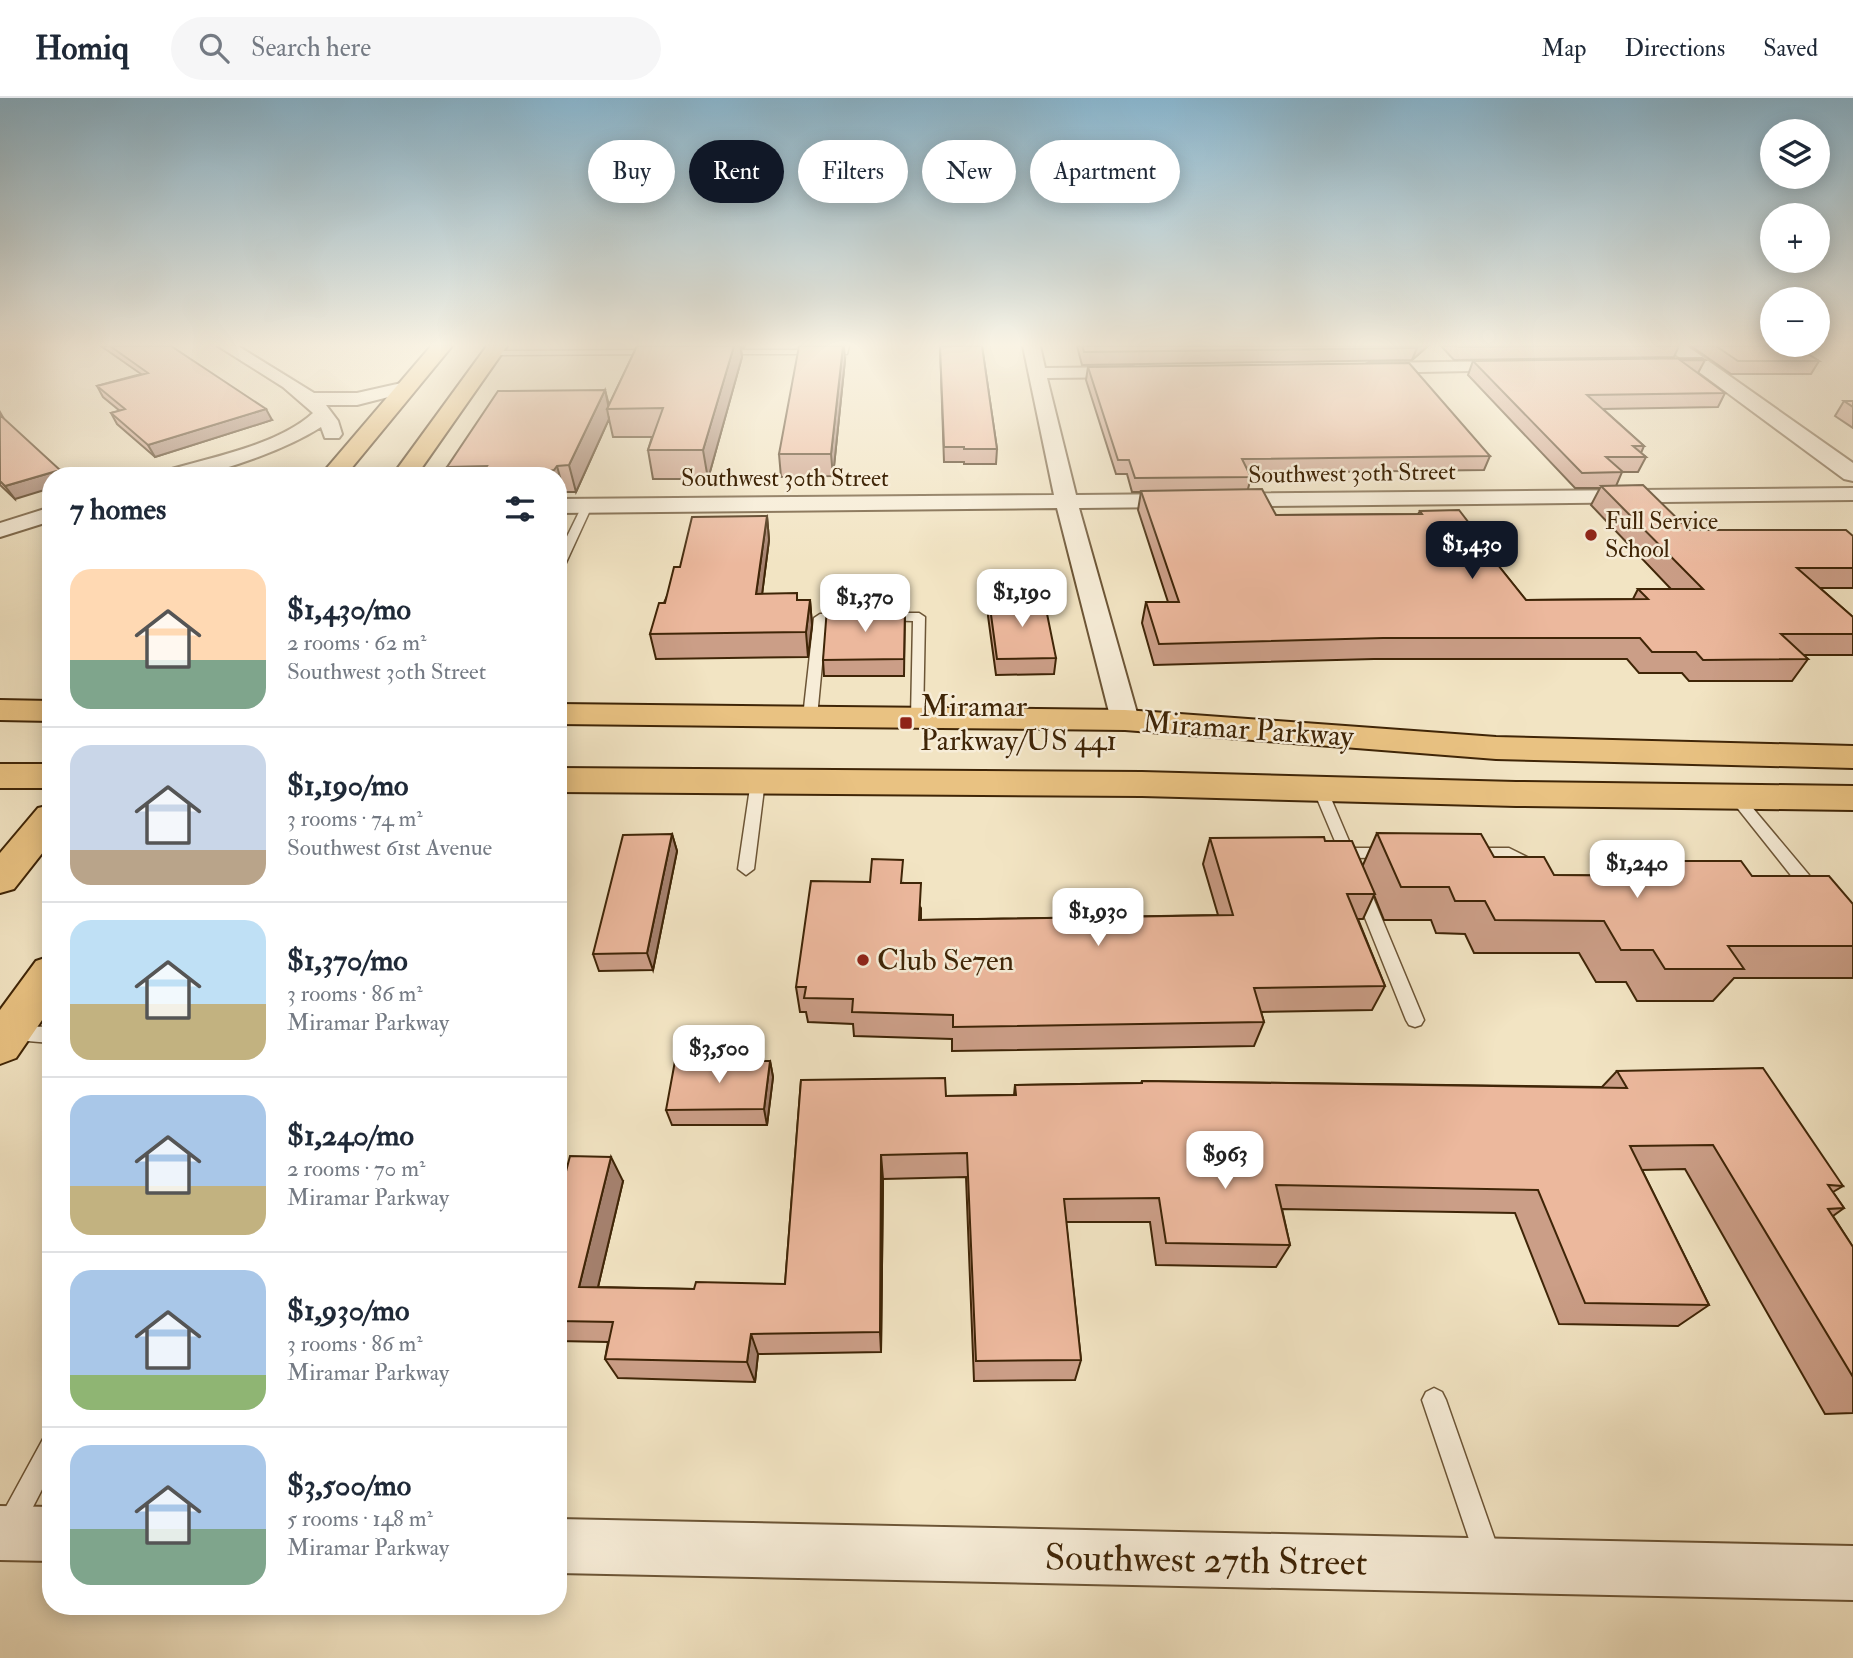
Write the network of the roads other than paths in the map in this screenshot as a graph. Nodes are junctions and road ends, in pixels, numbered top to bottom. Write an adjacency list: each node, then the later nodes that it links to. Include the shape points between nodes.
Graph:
1 (315, 419): 8 (street, via 313,425)
2 (327, 419): 7 (street)
3 (380, 419): 9 (main road)
4 (445, 419): 12 (main road)
5 (1048, 419): 15 (street)
6 (1776, 419): 13 (street)
7 (332, 436): 8 (street); 9 (street)
8 (284, 439): 10 (street)
9 (357, 446): 11 (main road)
10 (196, 467)
11 (340, 467)
12 (410, 467)
13 (1852, 472)
14 (1853, 494): 15 (street, Southwest 30th Street)
15 (1067, 503): 17 (street, Southwest 30th Street); 26 (street)
16 (567, 506): 17 (street, Southwest 30th Street)
17 (587, 506): 20 (lane)
18 (42, 517): 19 (street)
19 (0, 530)
20 (567, 548)
21 (0, 710): 22 (main road)
22 (42, 711)
23 (567, 715): 24 (main road, Miramar Parkway)
24 (810, 717): 25 (main road, Miramar Parkway); 25 (lane, via 820,618 919,617)
25 (918, 718): 26 (main road, Miramar Parkway)
26 (1125, 720): 27 (main road, Miramar Parkway, via 1496,748)
27 (1853, 757)
28 (0, 776): 29 (main road)
29 (42, 776)
30 (567, 780): 31 (main road, Miramar Parkway)
31 (758, 781): 32 (main road, Miramar Parkway); 39 (lane)
32 (1320, 789): 33 (main road, Miramar Parkway); 36 (lane)
33 (1736, 797): 34 (main road, Miramar Parkway); 42 (lane, via 1803,879)
34 (1853, 798)
35 (42, 828): 41 (main road)
36 (1347, 853): 37 (lane); 44 (lane)
37 (1401, 853)
38 (1455, 853): 40 (lane, via 1509,854)
39 (746, 869)
40 (1550, 877)
41 (0, 879)
42 (1776, 879)
43 (42, 986): 46 (main road)
44 (1415, 1020)
45 (42, 1036): 46 (lane)
46 (4, 1040)
47 (1434, 1400): 51 (lane)
48 (42, 1471): 49 (lane)
49 (19, 1534)
50 (567, 1546): 51 (street, Southwest 27th Street)
51 (1491, 1565): 52 (street, Southwest 27th Street)
52 (1853, 1573)

